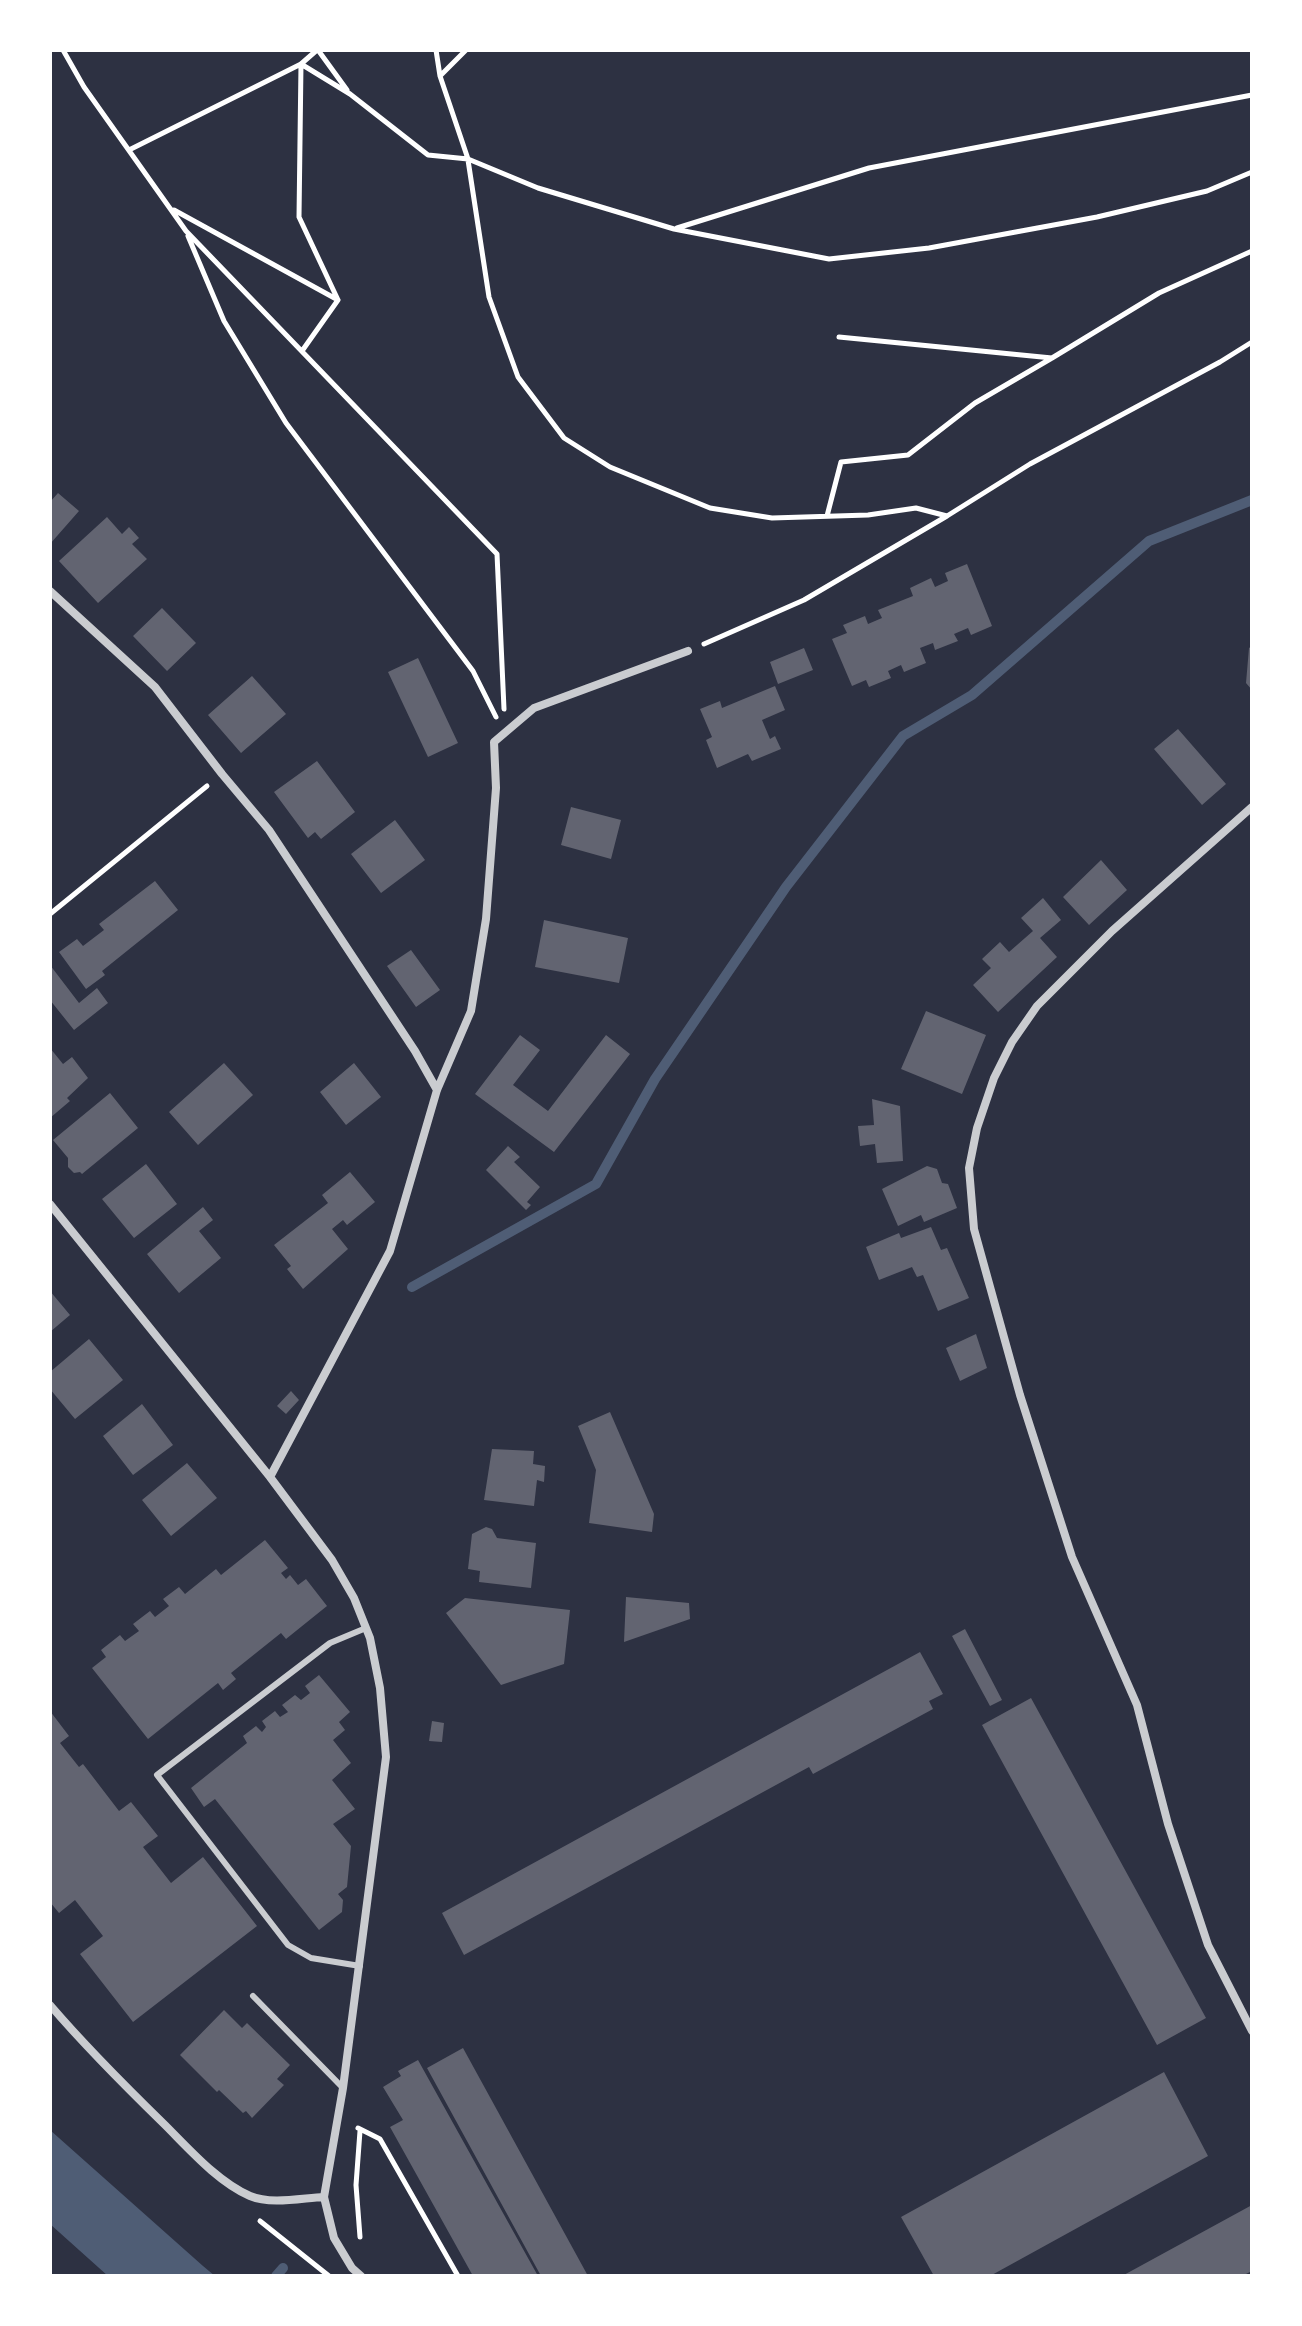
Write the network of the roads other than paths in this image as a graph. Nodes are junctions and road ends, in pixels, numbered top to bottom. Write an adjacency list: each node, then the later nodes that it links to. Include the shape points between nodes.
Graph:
1 (50, 591): 4 (street, via 155,687 269,830)
2 (688, 651): 4 (street, via 534,708 494,742 496,788 486,919 471,1011)
3 (1252, 807): 11 (street, via 1112,931 1037,1006 994,1078 969,1168 974,1229 1068,1542 1137,1705 1168,1824 1208,1945)
4 (437, 1090): 6 (street, via 390,1251)
5 (50, 1204): 6 (street)
6 (270, 1477): 7 (street, via 332,1560)
7 (366, 1628): 8 (street, via 380,1688 386,1757); 8 (lane, via 330,1643 157,1775 288,1945 311,1958)
8 (360, 1966): 12 (street)
9 (253, 1996): 12 (lane)
10 (50, 2005): 13 (street, via 199,2159 233,2185 269,2199)
11 (1252, 2031)
12 (343, 2088): 13 (street)
13 (324, 2197): 14 (street, via 334,2238)
14 (361, 2276)

